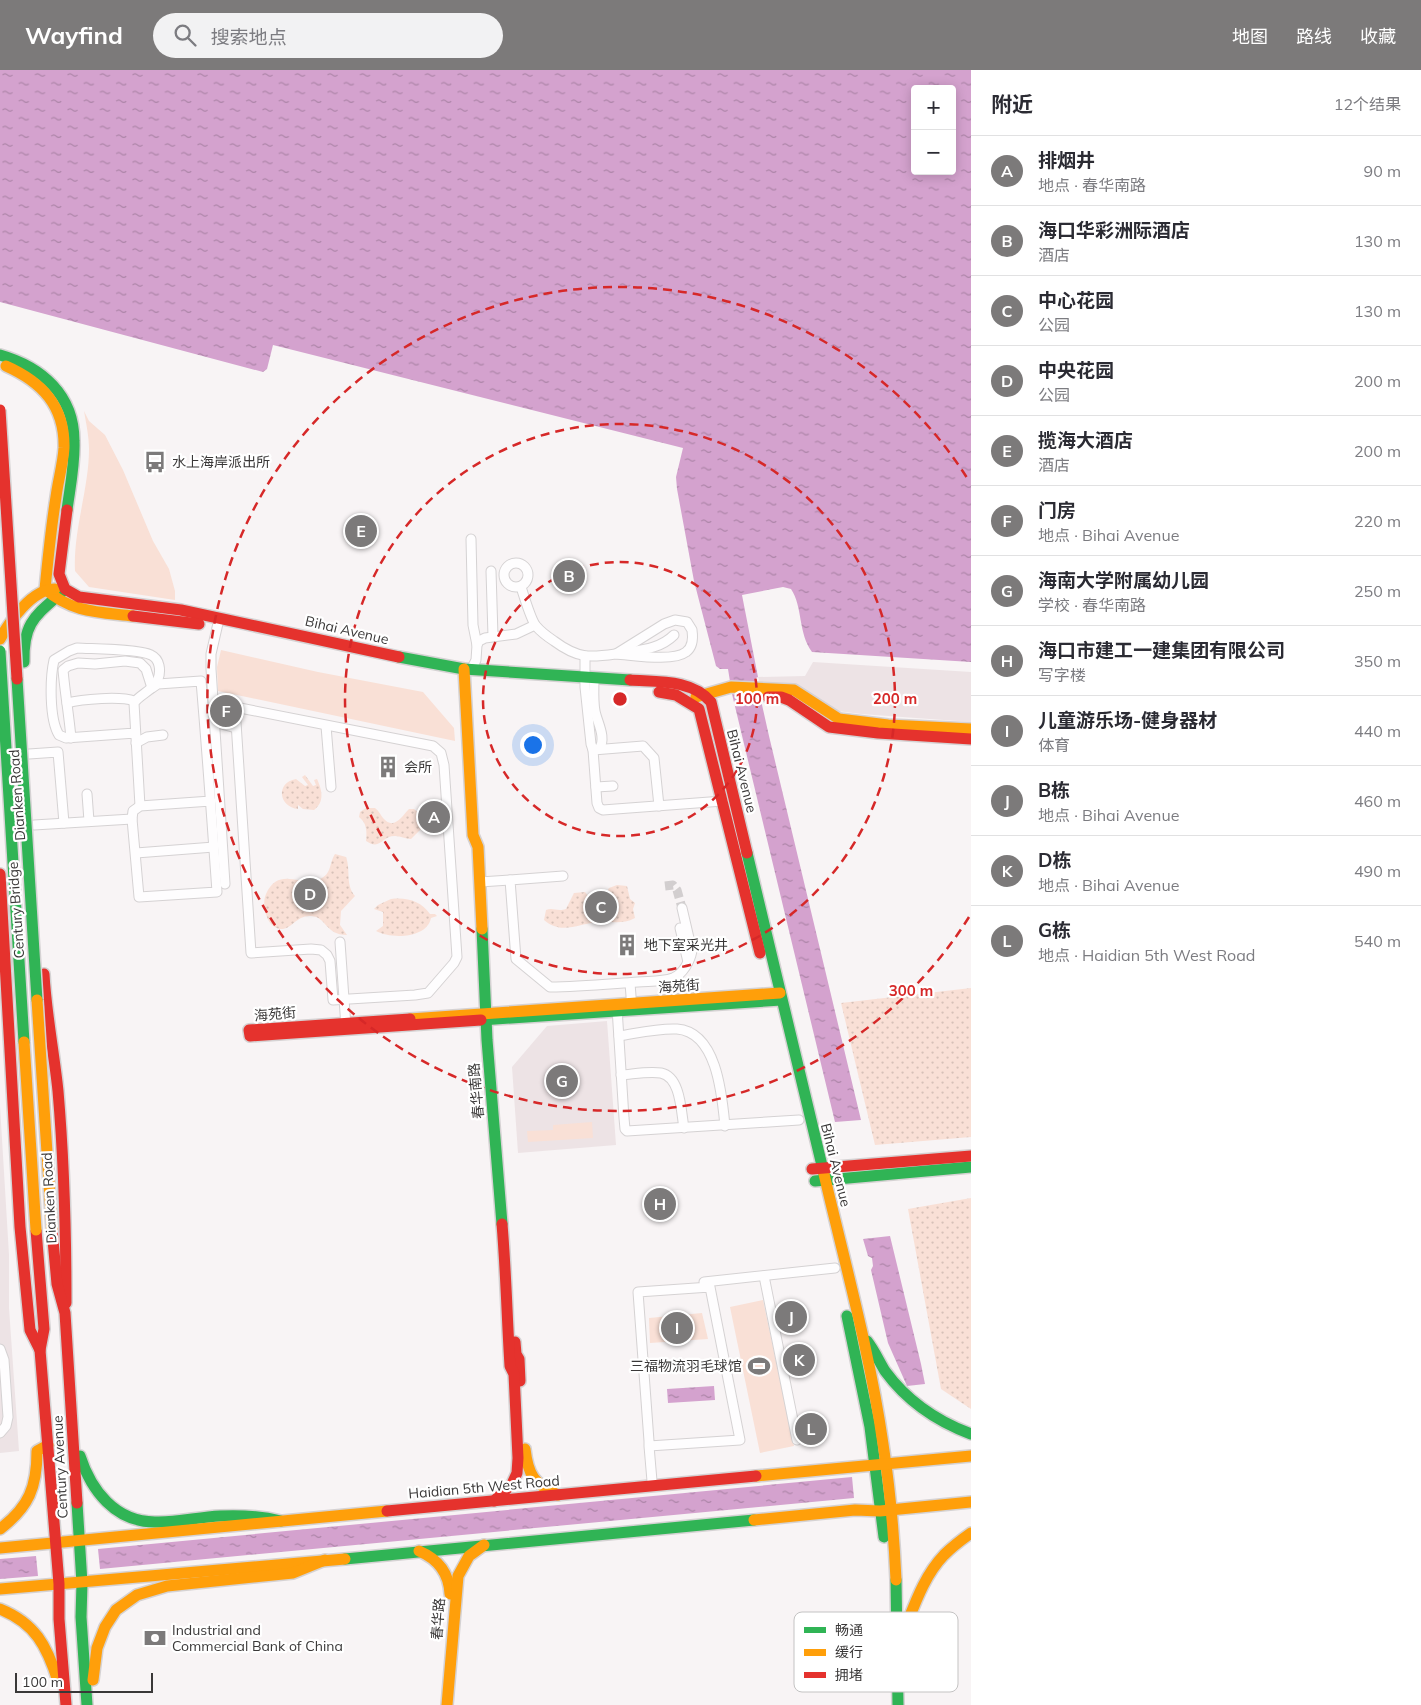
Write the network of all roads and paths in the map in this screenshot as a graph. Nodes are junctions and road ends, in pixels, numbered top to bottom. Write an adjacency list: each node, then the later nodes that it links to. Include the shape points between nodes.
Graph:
1 (0, 354): 7 (main road, via 24,362 45,376 61,394 71,417 74,458 59,574)
2 (0, 364): 8 (main road, via 20,372 40,386 55,405 62,424 64,449)
3 (0, 410): 80 (main road, Century Bridge, bridge)
4 (471, 539): 15 (street, via 473,625)
5 (491, 571): 13 (street)
6 (521, 586): 11 (street)
7 (65, 588): 8 (main road); 9 (main road, Dianken Road); 10 (main road, Bihai Avenue, via 79,597 181,610)
8 (45, 590): 9 (main road, Bihai Avenue); 14 (main road, via 11,621)
9 (55, 598): 10 (main road, Bihai Avenue, via 78,608); 28 (main road, Dianken Road, via 30,622 24,638)
10 (218, 623): 19 (main road, Bihai Avenue); 29 (street, via 211,654)
11 (535, 625): 13 (street, via 516,634); 18 (street, via 561,646)
12 (674, 635): 17 (street, via 668,641 649,648)
13 (493, 636): 15 (street, via 479,641)
14 (0, 639)
15 (477, 645): 19 (street, via 476,660)
16 (0, 651): 81 (main road, Century Bridge, bridge)
17 (616, 654): 17 (street, via 675,620 687,622 692,630 691,646 684,653 656,657); 18 (street)
18 (585, 656): 20 (street)
19 (467, 674): 20 (main road, Bihai Avenue, via 497,682); 57 (main road, 春华南路, via 473,834)
20 (589, 683): 23 (main road, Bihai Avenue, via 664,682 687,686); 27 (main road, Bihai Avenue, via 671,692); 38 (street, via 593,719 600,724 602,744)
21 (152, 688): 25 (street); 26 (street, via 146,669 140,663 78,663 63,670); 35 (street, via 158,680 159,668 152,655 77,648 56,658 52,680 54,723 62,738); 44 (street, via 158,684 201,681)
22 (768, 693): 23 (main road, via 731,686 725,692); 32 (main road, via 794,690 838,719); 36 (main road, via 789,700 829,727)
23 (707, 698): 27 (main road); 66 (main road, Bihai Avenue)
24 (0, 702): 28 (main road, via 13,700)
25 (134, 702): 26 (street, via 125,698); 33 (street)
26 (67, 703): 35 (street)
27 (692, 703): 45 (main road, Bihai Avenue, via 699,709)
28 (26, 706): 39 (main road, Dianken Road)
29 (214, 722): 31 (street); 58 (street)
30 (326, 726): 31 (street, via 234,707); 41 (street); 67 (street, via 433,746 441,752 457,958 428,993)
31 (236, 728): 67 (street, via 251,953 321,950 330,961 333,1000)
32 (971, 730)
33 (135, 733): 35 (street); 37 (street)
34 (163, 735): 37 (street, via 147,737)
35 (71, 738)
36 (971, 739)
37 (136, 743): 46 (street)
38 (593, 750): 42 (street); 47 (street, via 642,746 654,758)
39 (29, 754): 50 (street, via 58,752); 51 (main road, Dianken Road)
40 (613, 786): 42 (street)
41 (330, 787)
42 (596, 787): 47 (street, via 597,805 601,809)
43 (88, 794): 49 (street)
44 (211, 801): 46 (street); 52 (street)
45 (723, 801): 47 (street); 66 (main road, Bihai Avenue)
46 (140, 806): 48 (street, via 133,811)
47 (659, 806)
48 (132, 819): 49 (street); 53 (street)
49 (90, 821): 50 (street)
50 (64, 823): 51 (street)
51 (34, 825): 60 (main road, Dianken Road)
52 (214, 848): 53 (street); 53 (street, via 217,892 139,897)
53 (136, 853)
54 (0, 874): 62 (main road)
55 (564, 876): 56 (street)
56 (510, 880): 57 (street); 65 (street, via 516,959 550,987)
57 (483, 881): 70 (main road, 春华南路)
58 (225, 884)
59 (682, 908): 64 (street, via 692,951)
60 (40, 924): 62 (main road, via 28,930); 87 (main road, Dianken Road, via 60,1124 66,1235)
61 (680, 928): 64 (street)
62 (3, 934): 91 (main road, via 20,1227 30,1330)
63 (340, 942): 67 (street)
64 (688, 962): 65 (street, via 674,977)
65 (630, 983): 68 (street)
66 (775, 997): 68 (main road, 海苑街); 74 (main road, Bihai Avenue); 79 (main road, Bihai Avenue)
67 (344, 999): 71 (street)
68 (632, 1007): 69 (main road, 海苑街)
69 (617, 1008): 70 (main road, 海苑街); 72 (street)
70 (490, 1017): 71 (main road, 海苑街); 103 (main road, 春华南路, via 502,1162 506,1174 516,1354 519,1359 526,1458 533,1479); 104 (main road, 春华南路, via 486,1040 518,1458 516,1479)
71 (346, 1026): 71 (main road, 海苑街, via 250,1036 249,1030)
72 (619, 1036): 73 (street); 75 (street, via 678,1029 695,1036 708,1050 712,1062)
73 (622, 1076): 76 (street, via 662,1073 671,1077 676,1085); 76 (street, via 626,1130)
74 (800, 1120): 75 (street); 79 (main road, Bihai Avenue)
75 (725, 1126): 76 (street)
76 (684, 1128)
77 (971, 1156): 79 (main road)
78 (971, 1167): 79 (main road)
79 (818, 1175): 82 (main road, Bihai Avenue); 88 (main road, Bihai Avenue)
80 (52, 1229): 87 (main road, Century Avenue, via 56,1284)
81 (36, 1230): 91 (main road, Century Avenue, via 44,1329)
82 (835, 1268): 83 (street); 84 (main road, Bihai Avenue)
83 (764, 1276): 85 (street); 96 (street)
84 (838, 1283)
85 (641, 1290): 89 (street); 98 (street, via 638,1292); 98 (street, via 710,1286 740,1440)
86 (842, 1299): 101 (main road, Bihai Avenue)
87 (65, 1313): 99 (main road, Century Avenue)
88 (862, 1335): 95 (main road, via 888,1374 914,1404 939,1421); 101 (main road, Bihai Avenue, via 874,1394)
89 (645, 1340)
90 (0, 1349): 94 (street, via 4,1360 8,1417)
91 (40, 1350): 97 (main road, Century Avenue)
92 (0, 1364): 93 (street, via 3,1417)
93 (0, 1426)
94 (0, 1434)
95 (971, 1434)
96 (796, 1440)
97 (48, 1445): 108 (main road, via 37,1451 37,1475 30,1497 15,1518); 111 (main road, Century Avenue)
98 (649, 1446): 102 (street)
99 (74, 1449): 107 (main road, via 101,1497 130,1517 151,1522 228,1516); 110 (main road, Century Avenue)
100 (971, 1456): 101 (main road, Haidian 5th West Road)
101 (880, 1465): 102 (main road, Haidian 5th West Road); 106 (main road, Bihai Avenue)
102 (652, 1486): 103 (main road, Haidian 5th West Road)
103 (558, 1495): 104 (main road, Haidian 5th West Road)
104 (494, 1501): 107 (main road, Haidian 5th West Road)
105 (971, 1502): 106 (main road)
106 (885, 1510): 112 (main road, via 855,1510); 120 (main road, Bihai Avenue); 121 (main road, Bihai Avenue, via 896,1571)
107 (281, 1521): 110 (main road, Haidian 5th West Road)
108 (0, 1529)
109 (971, 1533): 122 (main road, via 935,1564 923,1582)
110 (80, 1540): 111 (main road, Haidian 5th West Road); 116 (main road, Century Avenue)
111 (55, 1542): 113 (main road, Haidian 5th West Road); 117 (main road, Century Avenue)
112 (484, 1545): 114 (main road); 130 (main road, 春华路, via 469,1556 458,1576)
113 (0, 1548)
114 (419, 1551): 115 (main road); 129 (main road, 春华路, via 437,1561 448,1577 450,1587)
115 (325, 1560): 116 (main road); 128 (main road, via 293,1573 167,1586 131,1598 114,1612 101,1636)
116 (82, 1583): 117 (main road); 127 (main road, Century Avenue)
117 (59, 1584): 118 (main road); 126 (main road, Century Avenue)
118 (0, 1589)
119 (0, 1609): 125 (main road, via 22,1619 42,1639 60,1688)
120 (888, 1612)
121 (897, 1612)
122 (911, 1612)
123 (888, 1692): 131 (main road, Bihai Avenue)
124 (898, 1692): 132 (main road, Bihai Avenue)
125 (61, 1705)
126 (66, 1705)
127 (87, 1705)
128 (92, 1705)
129 (441, 1705)
130 (447, 1705)
131 (888, 1705)
132 (898, 1705)

